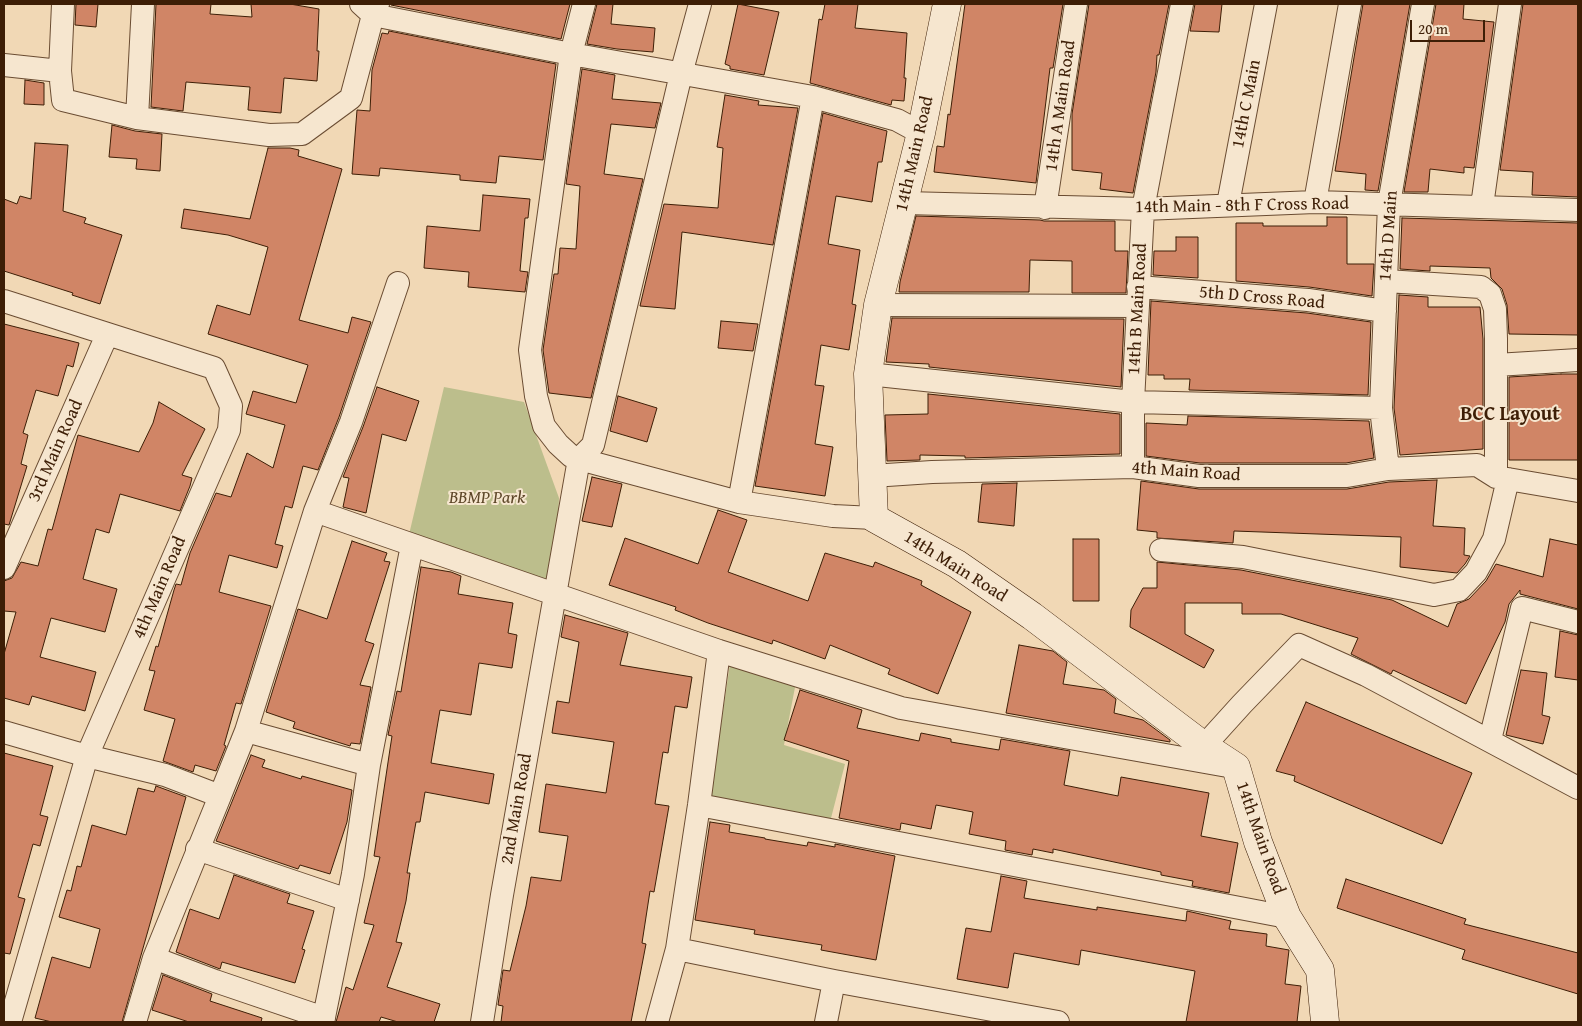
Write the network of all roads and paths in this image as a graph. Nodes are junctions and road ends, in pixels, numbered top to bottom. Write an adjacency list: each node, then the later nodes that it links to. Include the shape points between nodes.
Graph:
1 (63, 4): 15 (street)
2 (143, 4): 18 (street)
3 (584, 4): 13 (street)
4 (700, 4): 16 (street)
5 (947, 4): 19 (street, 14th Main Road)
6 (1076, 4): 25 (street, 14th A Main Road)
7 (1182, 4): 26 (street, 14th B Main Road)
8 (1266, 4): 22 (street, 14th C Main)
9 (1350, 4): 20 (street)
10 (1423, 4): 23 (street, 14th D Main)
11 (1510, 4): 24 (street)
12 (371, 7): 13 (street); 18 (street, via 351,98 302,134 269,135)
13 (571, 54): 16 (street); 40 (street, via 530,350 544,426 558,444)
14 (4, 65): 15 (street)
15 (60, 71): 18 (street, via 63,100)
16 (681, 74): 17 (street); 40 (street, via 593,445)
17 (813, 97): 19 (street, via 897,120); 46 (street)
18 (137, 118)
19 (921, 133): 21 (street, 14th Main Road)
20 (1315, 202): 22 (street, 14th Main - 8th F Cross Road); 23 (street, 14th Main - 8th F Cross Road)
21 (905, 203): 25 (street, 14th Main - 8th F Cross Road); 32 (street, 14th Main Road)
22 (1228, 204): 26 (street, 14th Main - 8th F Cross Road)
23 (1389, 204): 24 (street, 14th Main - 8th F Cross Road); 28 (street, 14th D Main)
24 (1482, 206): 27 (street, 14th Main - 8th F Cross Road)
25 (1046, 208): 26 (street, 14th Main - 8th F Cross Road)
26 (1144, 209): 30 (street, 14th B Main Road)
27 (1578, 210)
28 (1386, 281): 33 (street, 14th D Main); 36 (street, via 1481,287 1490,294 1495,309)
29 (398, 283): 47 (street, via 351,422)
30 (1138, 297): 32 (street, 5th D Cross Road); 33 (street, 5th D Cross Road, via 1308,300); 38 (street, 14th B Main Road)
31 (4, 301): 34 (street, 4th Main Road)
32 (878, 305): 37 (street, 14th Main Road)
33 (1385, 311): 39 (street, 14th D Main)
34 (107, 335): 51 (street, 3rd Main Road); 59 (street, 4th Main Road, via 214,368 231,406 228,430)
35 (1578, 360): 36 (street)
36 (1496, 365): 44 (street)
37 (868, 374): 38 (street); 43 (street, 14th Main Road)
38 (1133, 402): 39 (street); 41 (street, 14th B Main Road)
39 (1381, 408): 42 (street, 14th D Main)
40 (579, 459): 46 (street); 52 (street, 2nd Main Road)
41 (1133, 467): 42 (street, 4th Main Road, via 1199,476 1347,476); 43 (street, 4th Main Road)
42 (1388, 470): 44 (street, 4th Main Road, via 1477,465)
43 (872, 476): 48 (street, 14th Main Road)
44 (1502, 478): 45 (street, 4th Main Road); 50 (street, via 1494,539 1476,572 1459,590 1434,595 1243,557)
45 (1578, 491)
46 (739, 502): 48 (street, via 833,516)
47 (315, 511): 49 (street); 55 (street)
48 (874, 518): 58 (street, 14th Main Road, via 957,564 1032,616)
49 (412, 545): 52 (street); 60 (street)
50 (1161, 550)
51 (4, 568)
52 (555, 595): 54 (street); 75 (street, 2nd Main Road)
53 (1578, 622): 57 (street, via 1522,608)
54 (719, 651): 61 (street, via 901,708); 64 (street)
55 (246, 731): 60 (street); 63 (street)
56 (4, 732): 59 (street)
57 (1490, 740): 58 (street, via 1299,644); 62 (street)
58 (1204, 746): 61 (street, 14th Main Road)
59 (87, 756): 63 (street, via 165,775); 73 (street, 4th Main Road)
60 (369, 766): 66 (street)
61 (1236, 768): 67 (street, 14th Main Road, via 1258,842)
62 (1578, 788)
63 (220, 796): 65 (street)
64 (699, 805): 67 (street); 68 (street)
65 (197, 849): 66 (street); 69 (street)
66 (348, 900): 72 (street)
67 (1287, 916): 79 (street, 14th Main Road, via 1320,970)
68 (677, 949): 70 (street); 76 (street)
69 (154, 958): 72 (street); 74 (street)
70 (834, 981): 71 (street); 77 (street)
71 (977, 1015): 78 (street)
72 (323, 1020)
73 (10, 1022)
74 (135, 1022)
75 (482, 1022)
76 (657, 1022)
77 (826, 1022)
78 (1058, 1022)
79 (1325, 1022)

